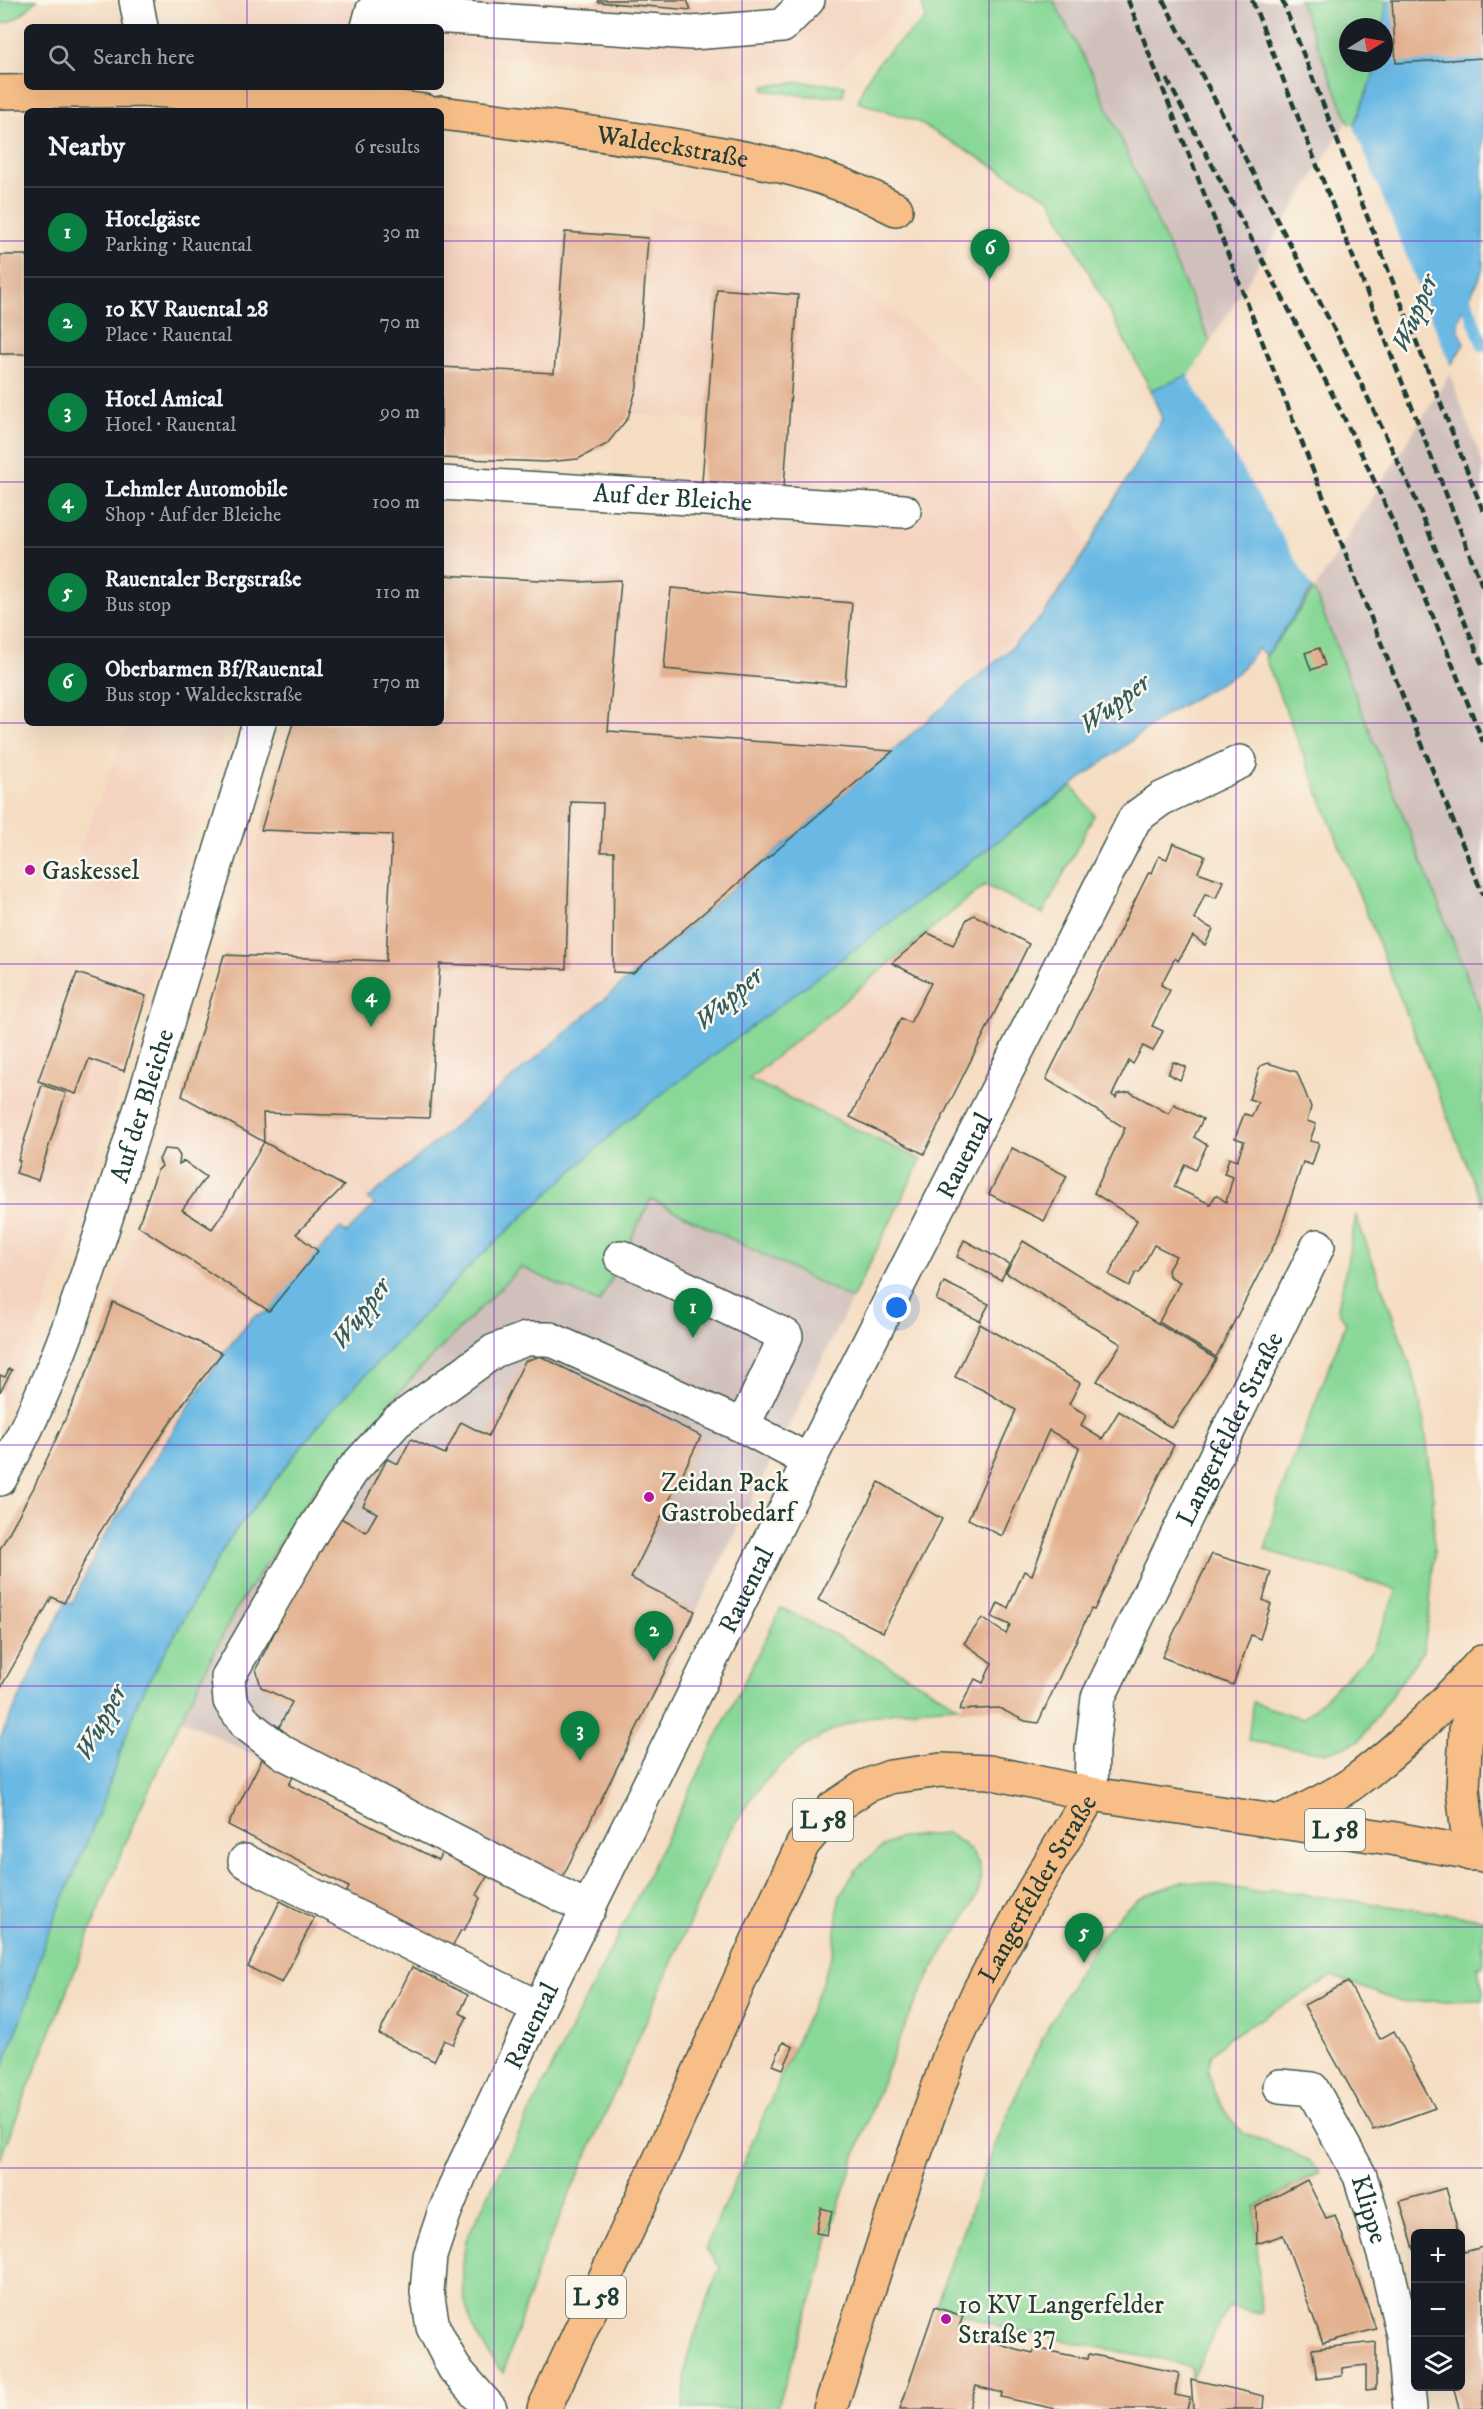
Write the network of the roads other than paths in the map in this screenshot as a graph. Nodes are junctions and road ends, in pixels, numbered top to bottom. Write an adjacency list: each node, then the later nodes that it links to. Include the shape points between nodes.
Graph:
1 (136, 0): 3 (street)
2 (808, 0): 4 (street, via 782,26 692,33 372,12)
3 (140, 24)
4 (369, 24)
5 (136, 90): 8 (main road)
6 (184, 90): 9 (main road)
7 (0, 92): 8 (main road)
8 (50, 101)
9 (373, 102): 10 (main road)
10 (408, 108)
11 (444, 113): 12 (main road, Waldeckstraße, via 587,131 776,163 830,179)
12 (896, 209)
13 (444, 483): 14 (street, Auf der Bleiche)
14 (904, 512)
15 (258, 726): 21 (street, Auf der Bleiche, via 93,1259 58,1357)
16 (1240, 762): 20 (street, Rauental, via 1161,799 1135,818)
17 (1318, 1246): 23 (street, Langerfelder Straße, via 1098,1698)
18 (621, 1257): 19 (street, via 786,1336)
19 (743, 1426): 20 (street); 27 (street, via 550,1339 526,1339 494,1351 396,1422 352,1471 228,1677 230,1701 246,1724 284,1753)
20 (809, 1461): 27 (street, Rauental)
21 (0, 1479)
22 (1483, 1659): 24 (main road, via 1431,1718 1379,1762 1348,1786); 25 (main road, via 1466,1730 1463,1789)
23 (1090, 1794): 24 (main road, L 58); 31 (main road, L 58, via 989,1772 941,1770 890,1777 866,1786 833,1808 803,1844); 32 (main road, Langerfelder Straße, via 980,1989 952,2049)
24 (1281, 1822): 25 (main road, L 58)
25 (1476, 1854)
26 (245, 1861): 28 (street)
27 (589, 1909): 28 (street, Rauental)
28 (539, 2008): 30 (street, Rauental, via 462,2170 430,2256 428,2292 434,2326 454,2368)
29 (1280, 2086): 33 (street, Klippe, via 1312,2089 1360,2176 1403,2335)
30 (490, 2409)
31 (544, 2409)
32 (830, 2409)
33 (1410, 2409)

